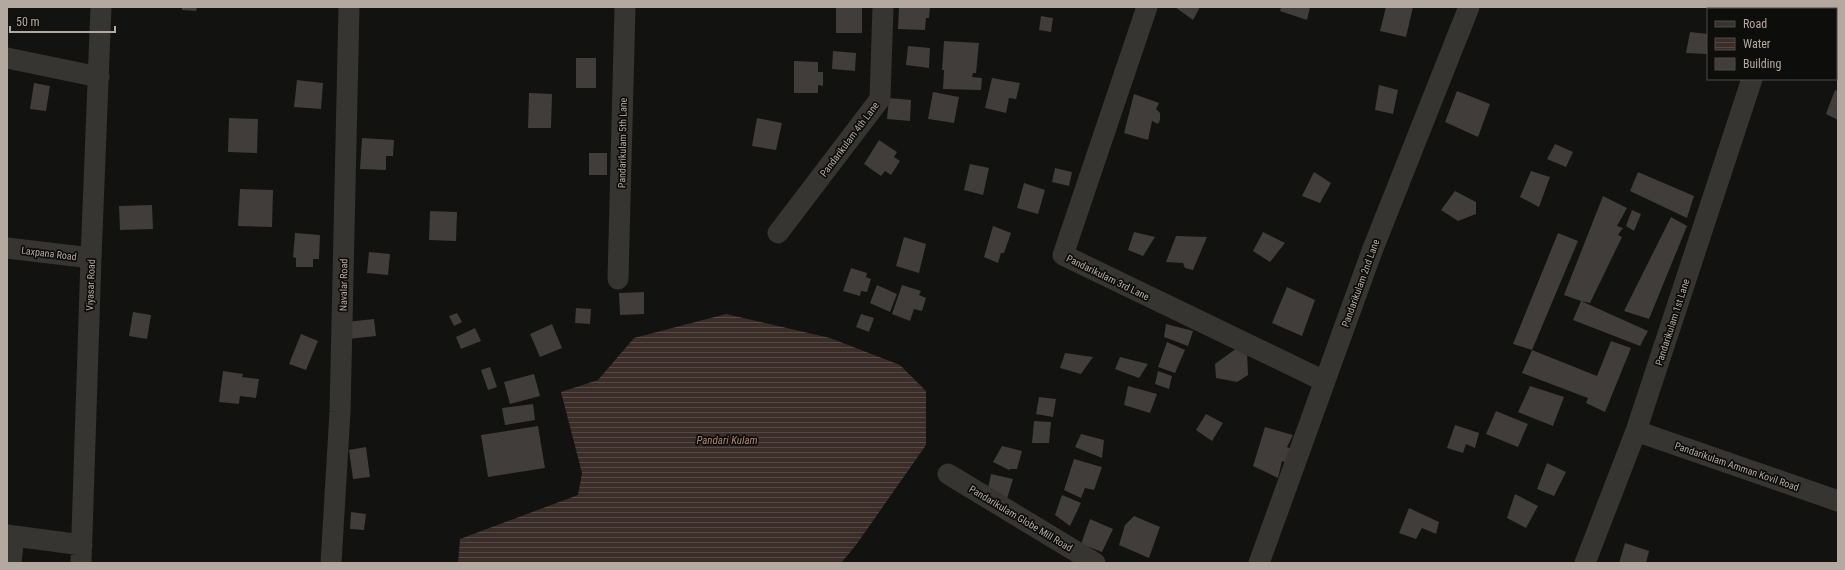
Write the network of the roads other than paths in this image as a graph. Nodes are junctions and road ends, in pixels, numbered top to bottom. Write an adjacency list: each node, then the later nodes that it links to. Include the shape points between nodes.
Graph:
1 (101, 7): 8 (street, Viyasar Road)
2 (349, 7): 21 (street, Navalar Road, via 340,412)
3 (625, 7): 13 (street, Pandarikulam 5th Lane)
4 (883, 7): 10 (street, Pandarikulam 4th Lane, via 880,99)
5 (1147, 7): 14 (street, Pandarikulam 3rd Lane, via 1063,255)
6 (1469, 7): 14 (street, Pandarikulam 2nd Lane, via 1372,251)
7 (7, 58): 8 (street)
8 (99, 77): 12 (street, Viyasar Road)
9 (1752, 80): 15 (street, Pandarikulam 1st Lane)
10 (778, 233)
11 (7, 248): 12 (street, Laxpana Road)
12 (91, 258): 19 (street, Viyasar Road)
13 (618, 279)
14 (1324, 381): 23 (street, Pandarikulam 2nd Lane)
15 (1636, 431): 17 (street, Pandarikulam Amman Kovil Road); 24 (street, Pandarikulam 1st Lane)
16 (948, 474): 22 (street, Pandarikulam Globe Mill Road)
17 (1838, 501)
18 (10, 536): 19 (street); 20 (street)
19 (81, 554)
20 (11, 563)
21 (330, 563)
22 (1094, 563)
23 (1259, 563)
24 (1585, 563)

